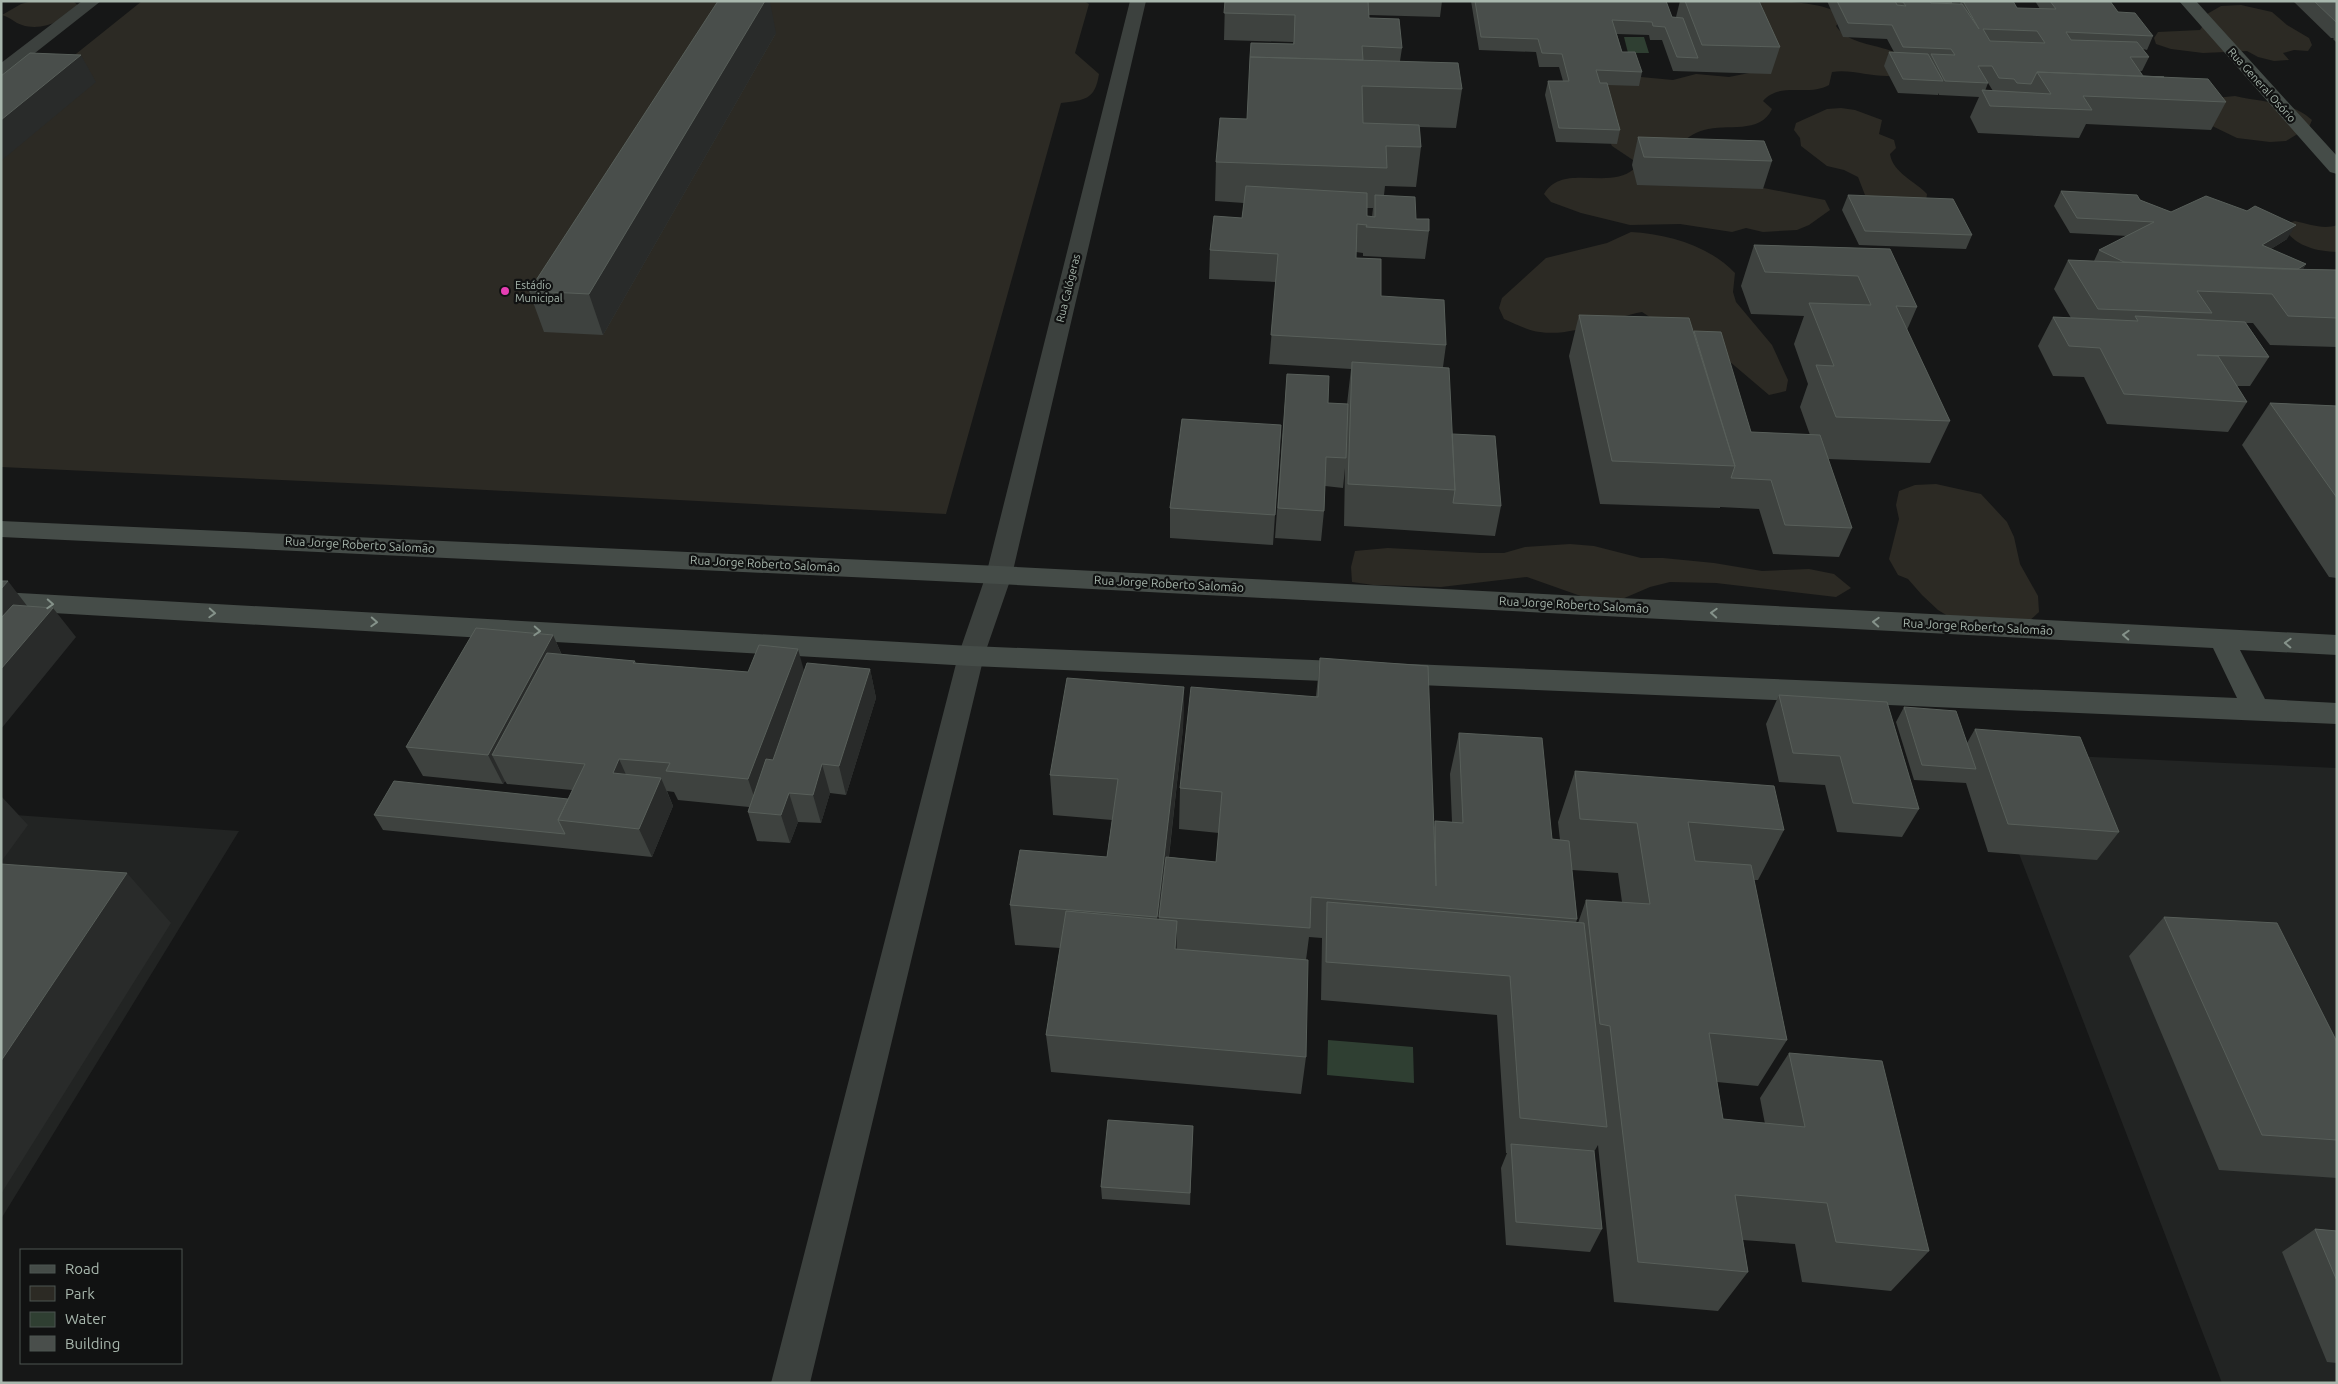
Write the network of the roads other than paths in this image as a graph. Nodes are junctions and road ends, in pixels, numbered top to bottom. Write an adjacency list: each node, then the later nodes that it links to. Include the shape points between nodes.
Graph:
1 (93, 1): 4 (street)
2 (1138, 1): 7 (street, Rua Calógeras)
3 (2187, 1): 5 (main road, Rua General Osório)
4 (1, 71)
5 (2337, 168)
6 (1, 529): 7 (main road, Rua Jorge Roberto Salomão)
7 (999, 575): 9 (main road, Rua Jorge Roberto Salomão, one-way to 7); 11 (street, Rua Calógeras)
8 (1, 601): 11 (main road, one-way to 11)
9 (2222, 640): 10 (main road, Rua Jorge Roberto Salomão, one-way to 9); 12 (main road)
10 (2337, 645)
11 (971, 656): 12 (main road); 14 (street, Rua Calógeras)
12 (2256, 709): 13 (main road)
13 (2337, 714)
14 (790, 1383)

